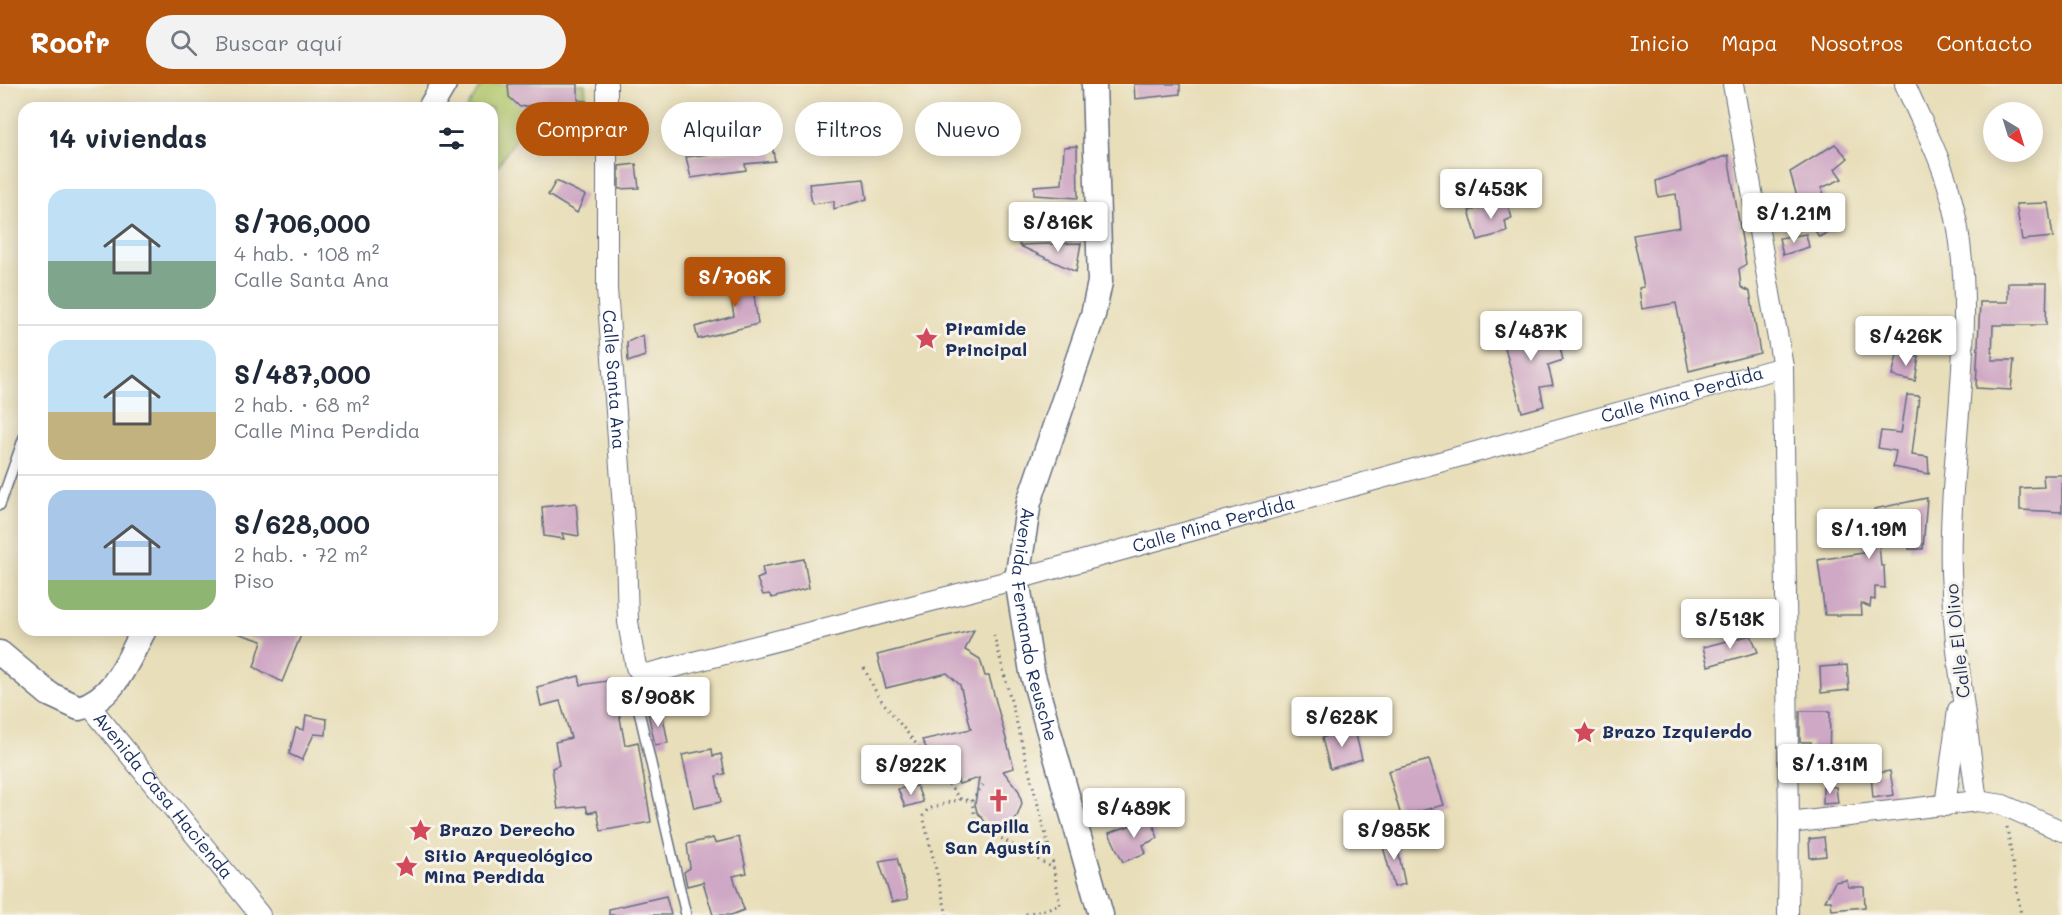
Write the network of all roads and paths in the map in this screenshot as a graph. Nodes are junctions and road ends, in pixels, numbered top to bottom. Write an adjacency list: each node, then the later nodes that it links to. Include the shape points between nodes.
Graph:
1 (444, 84): 6 (street)
2 (607, 84): 15 (street, Calle Santa Ana, via 607,289 628,622)
3 (1094, 84): 10 (street, Avenida Fernando Reusche, via 1100,282 1093,315 1029,502)
4 (1733, 84): 7 (street)
5 (1905, 84): 16 (street, Calle El Olivo, via 1950,193 1961,259 1963,321 1951,571)
6 (434, 102)
7 (1783, 367): 10 (street, Calle Mina Perdida); 24 (street)
8 (18, 454): 9 (lane)
9 (0, 505)
10 (1017, 579): 15 (street, Calle Mina Perdida, via 647,674); 31 (street, Avenida Fernando Reusche, via 1032,672)
11 (994, 635): 26 (path)
12 (141, 636): 17 (street, via 109,691)
13 (0, 653): 17 (street, via 69,706)
14 (864, 668): 19 (path, via 878,696)
15 (639, 670): 28 (lane, via 635,694)
16 (1962, 687): 21 (street, Calle El Olivo); 23 (street)
17 (89, 705): 27 (street, Avenida Casa Hacienda)
18 (983, 785): 20 (path)
19 (960, 800): 20 (path); 29 (path, via 928,809 923,816)
20 (972, 801): 26 (path, via 976,824)
21 (1977, 801): 22 (street); 23 (street)
22 (2003, 805): 25 (street); 33 (path)
23 (1945, 806): 24 (street)
24 (1789, 823): 32 (street)
25 (2062, 831)
26 (1053, 868): 30 (path, via 1060,905)
27 (260, 915)
28 (686, 915)
29 (947, 915)
30 (1023, 915)
31 (1101, 915)
32 (1788, 915)
33 (2021, 915)

